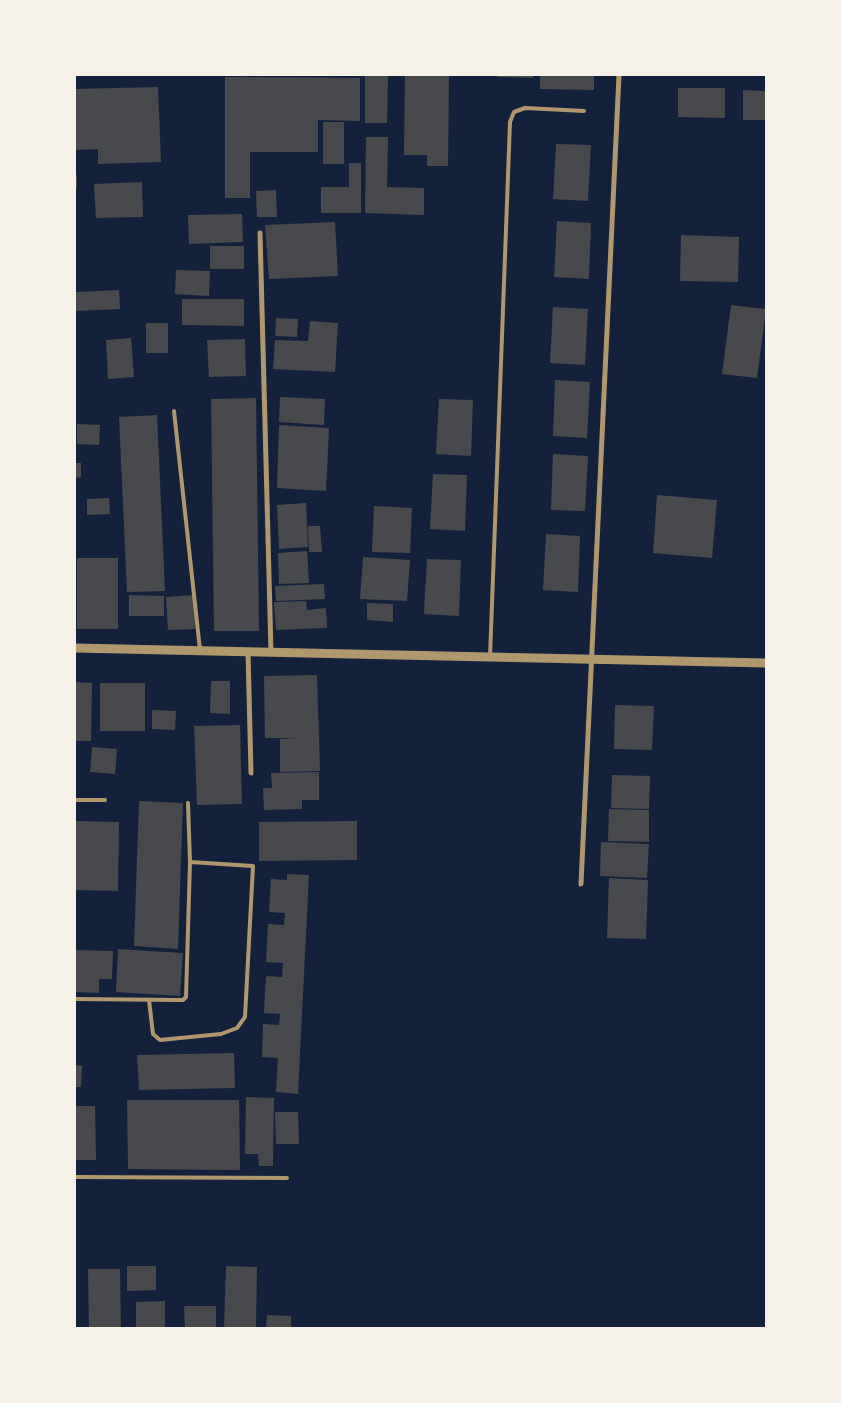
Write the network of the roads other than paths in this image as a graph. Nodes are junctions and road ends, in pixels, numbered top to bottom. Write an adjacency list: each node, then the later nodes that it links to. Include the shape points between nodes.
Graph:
1 (619, 75): 10 (street)
2 (584, 111): 9 (lane, via 525,108 514,112 510,122)
3 (260, 233): 8 (street)
4 (174, 411): 6 (lane)
5 (75, 648): 6 (street)
6 (200, 651): 7 (street)
7 (248, 652): 8 (street); 12 (street)
8 (271, 652): 9 (street)
9 (490, 657): 10 (street)
10 (592, 660): 11 (street); 17 (street)
11 (766, 663)
12 (250, 773)
13 (75, 800): 14 (lane)
14 (105, 800)
15 (188, 803): 16 (lane)
16 (190, 862): 19 (lane, via 186,997 183,1000); 19 (lane, via 253,866 245,1018 237,1028 221,1034 160,1040 153,1034)
17 (581, 884)
18 (75, 999): 19 (lane)
19 (149, 1000)
20 (75, 1177): 21 (lane)
21 (287, 1178)

